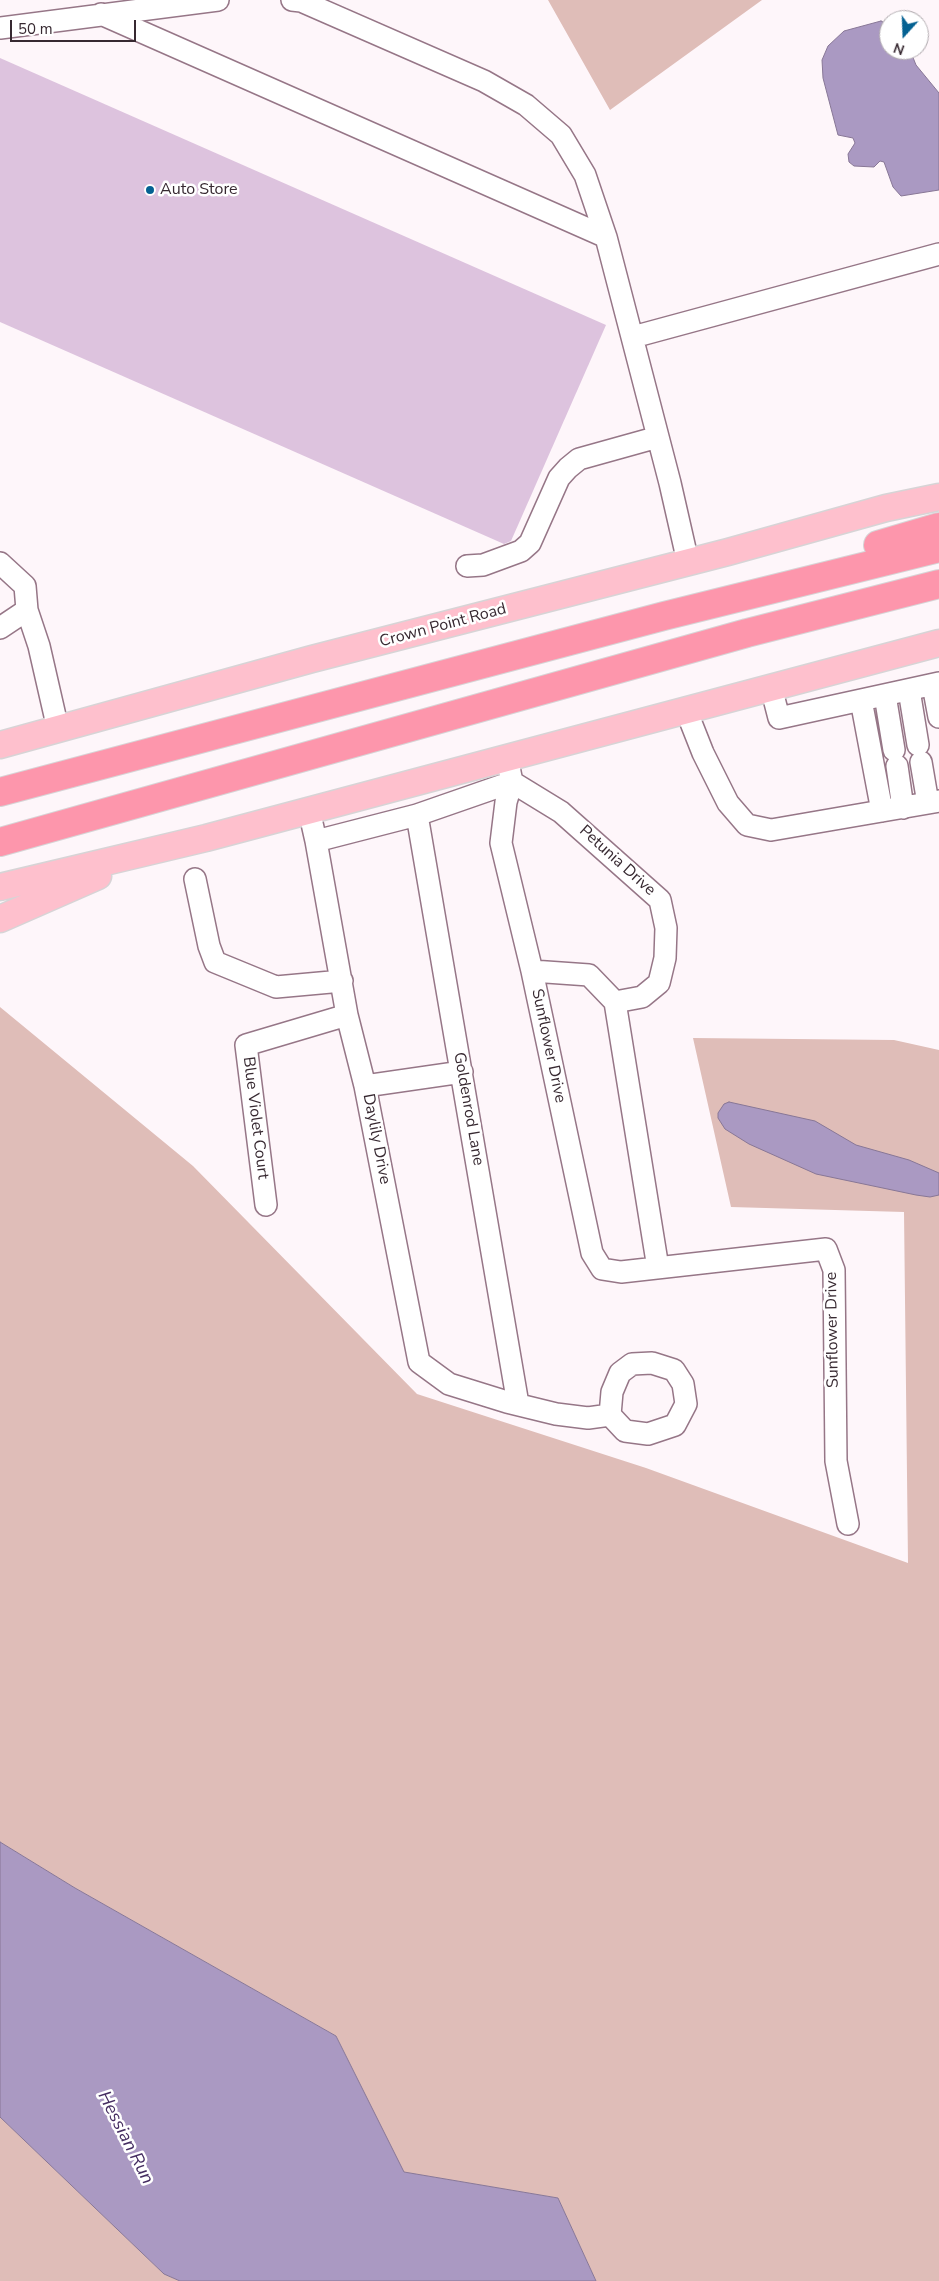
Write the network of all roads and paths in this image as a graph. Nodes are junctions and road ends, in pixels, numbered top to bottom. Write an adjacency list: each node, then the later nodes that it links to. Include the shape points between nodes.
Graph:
1 (218, 0): 3 (street)
2 (292, 0): 5 (street, via 301,1 484,81 526,105 561,135 585,175)
3 (101, 14): 4 (street); 5 (street)
4 (0, 28)
5 (606, 237): 7 (street)
6 (939, 254): 7 (street)
7 (633, 337): 8 (street)
8 (658, 437): 14 (street); 16 (street, via 579,460 558,478 530,542 521,551 483,565)
9 (939, 481): 11 (main road, Crown Point Road)
10 (939, 497): 11 (main road, Crown Point Road)
11 (886, 508): 14 (main road, Crown Point Road)
12 (939, 527): 18 (highway, via 758,578)
13 (939, 548): 18 (highway)
14 (688, 562): 29 (main road, Crown Point Road)
15 (0, 563): 19 (street, via 25,586)
16 (467, 566)
17 (939, 584): 40 (highway, via 737,636)
18 (721, 602): 33 (highway)
19 (27, 610): 20 (street); 29 (street)
20 (0, 628)
21 (939, 644): 23 (main road)
22 (936, 684): 24 (street); 28 (street)
23 (771, 687): 26 (street, via 779,718); 27 (main road)
24 (909, 690): 25 (street); 34 (street, via 919,754)
25 (885, 695): 26 (street); 35 (street)
26 (861, 700): 37 (street)
27 (686, 710): 31 (main road); 37 (street, via 728,803 747,826 771,830)
28 (939, 717)
29 (58, 729): 30 (main road, Crown Point Road)
30 (0, 745)
31 (507, 757): 32 (street, Sunflower Drive); 36 (main road)
32 (512, 782): 38 (street); 45 (street, Sunflower Drive, via 501,843); 47 (street, Petunia Drive, via 561,812 660,900 666,928 666,958 659,983 642,997)
33 (0, 792)
34 (933, 802): 35 (street)
35 (903, 808): 37 (street)
36 (309, 810): 39 (street, Daylily Drive); 41 (main road)
37 (882, 811)
38 (418, 815): 39 (street); 49 (street, Goldenrod Lane)
39 (316, 841): 46 (street, Daylily Drive)
40 (0, 842)
41 (166, 848): 43 (main road); 44 (main road)
42 (196, 879): 46 (street, via 215,962 276,987)
43 (0, 887)
44 (0, 919)
45 (532, 971): 47 (street, Sunflower Drive, via 589,975); 52 (street, Sunflower Drive, via 592,1253 602,1269 621,1272)
46 (342, 981): 48 (street, Daylily Drive)
47 (615, 1002): 52 (street)
48 (347, 1015): 50 (street, Daylily Drive); 51 (street, Blue Violet Court, via 246,1045)
49 (462, 1072): 50 (street); 53 (street, Goldenrod Lane)
50 (365, 1086): 53 (street, Daylily Drive, via 419,1362 449,1384)
51 (266, 1205)
52 (658, 1268): 55 (street, Sunflower Drive, via 826,1249 834,1270 836,1461)
53 (518, 1404): 54 (street, Daylily Drive, via 588,1418)
54 (610, 1415)
55 (848, 1524)

